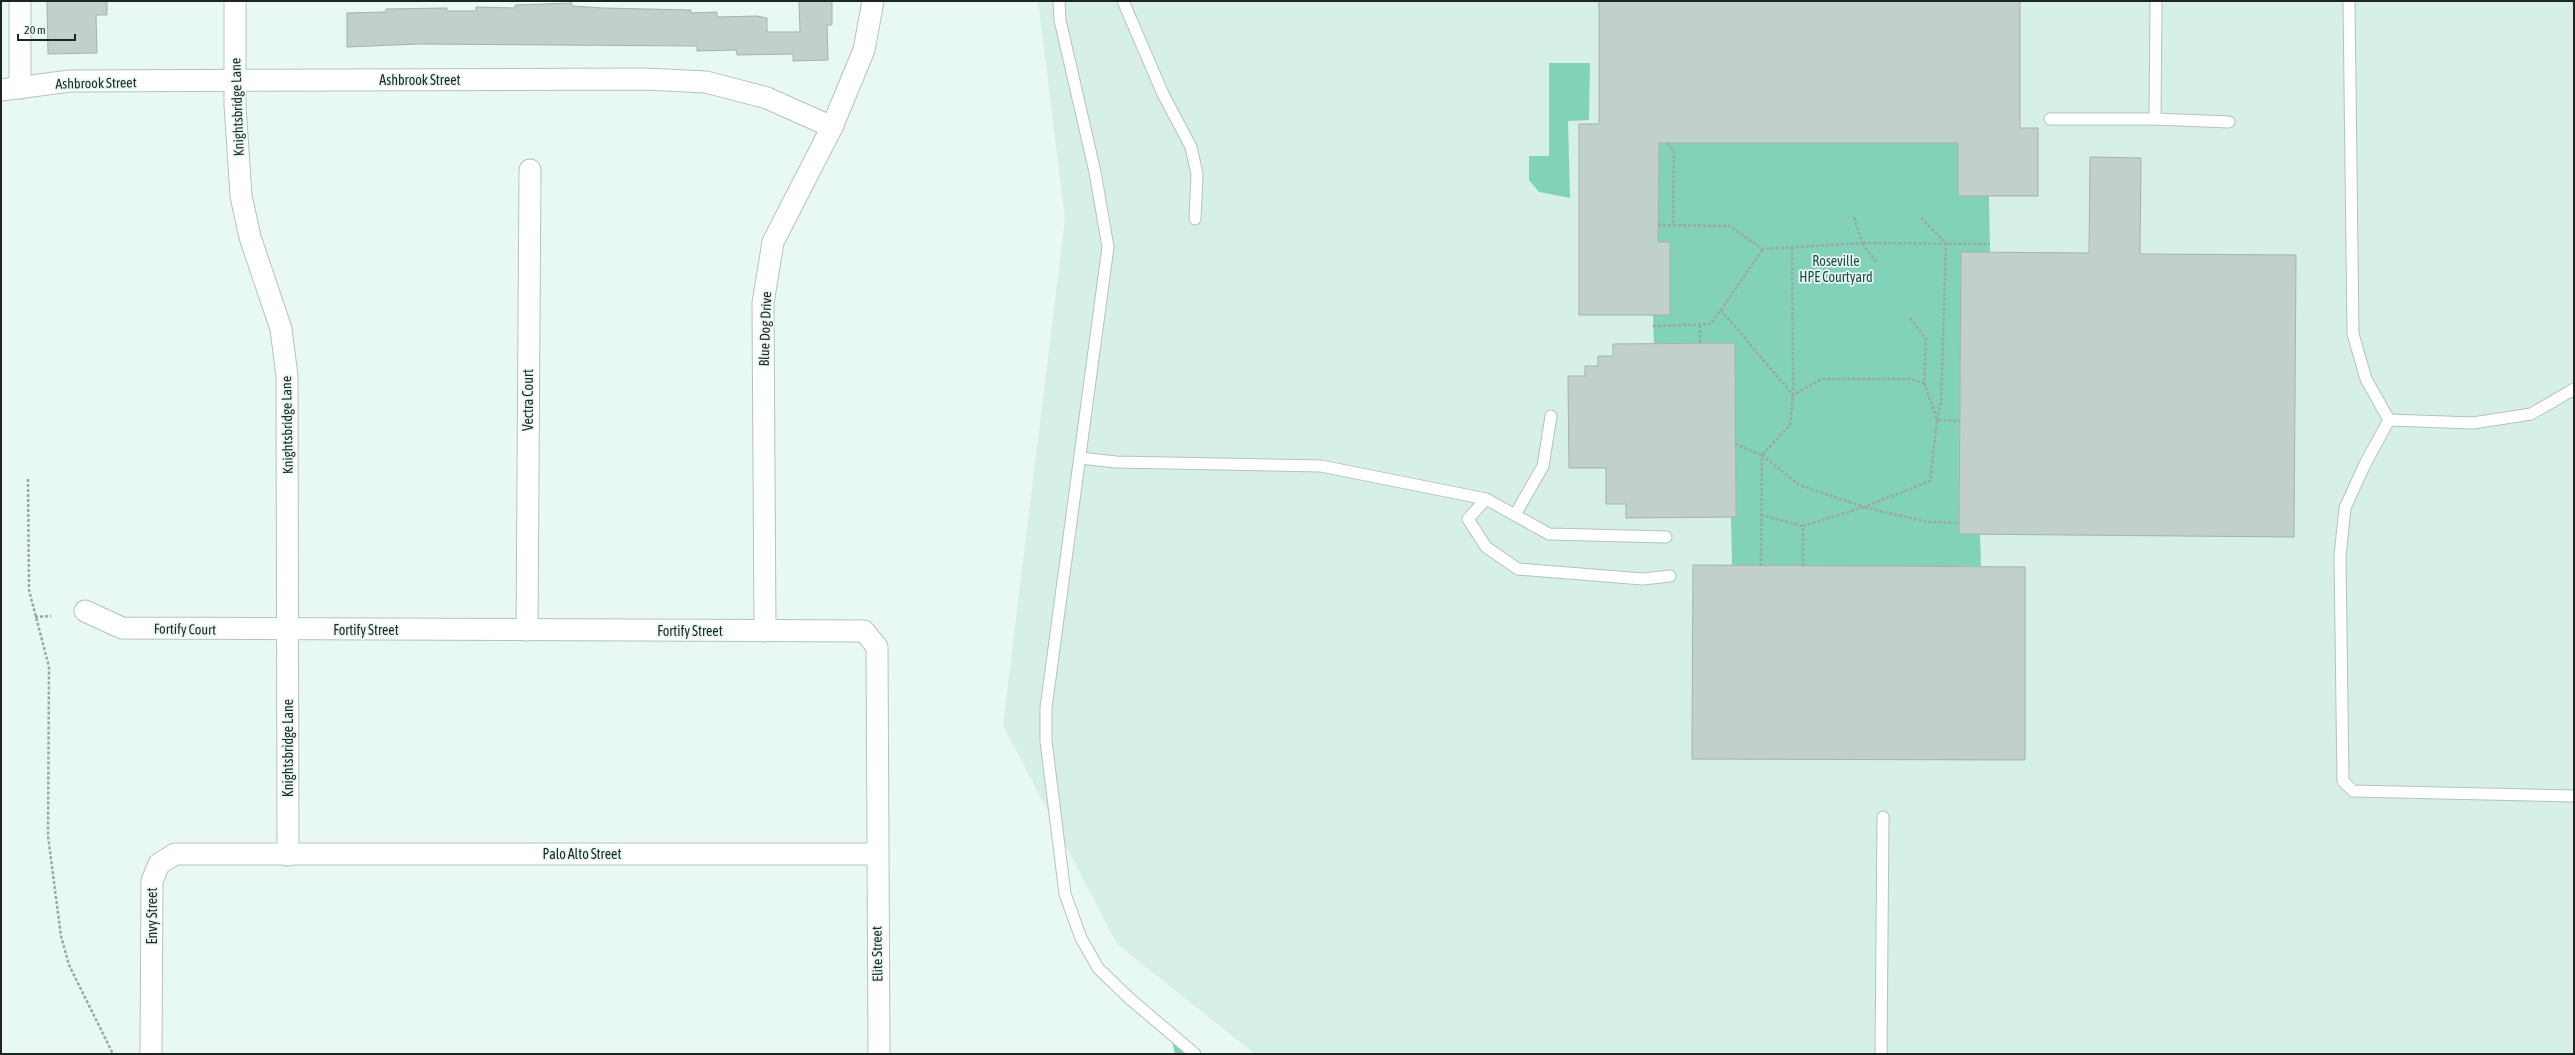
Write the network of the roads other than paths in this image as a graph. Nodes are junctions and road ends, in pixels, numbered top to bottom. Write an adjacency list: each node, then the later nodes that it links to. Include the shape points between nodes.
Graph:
1 (20, 1): 9 (street)
2 (235, 1): 8 (street, Knightsbridge Lane)
3 (872, 1): 13 (street, Blue Dog Drive, via 864,50)
4 (1059, 1): 19 (lane, via 1060,20 1108,247)
5 (1123, 1): 15 (lane, via 1163,94 1191,147 1197,174)
6 (2156, 1): 11 (lane)
7 (2349, 1): 18 (lane, via 2353,334 2366,379)
8 (235, 82): 9 (street, Ashbrook Street, via 70,82); 13 (street, Ashbrook Street, via 645,79 706,82 767,98); 25 (street, Knightsbridge Lane, via 241,196 250,236 275,305 285,349)
9 (10, 89)
10 (2050, 119): 11 (lane)
11 (2155, 119): 12 (lane)
12 (2229, 122)
13 (832, 126): 27 (street, Blue Dog Drive, via 773,242 763,303)
14 (530, 170): 26 (street, Vectra Court)
15 (1195, 219)
16 (2574, 389): 18 (lane, via 2531,414 2473,423)
17 (1551, 416): 21 (lane, via 1543,466)
18 (2389, 420): 28 (lane, via 2345,508 2340,556 2343,781 2353,791)
19 (1080, 458): 20 (lane, via 1116,462 1321,466); 34 (lane, via 1046,708 1046,741 1065,894 1081,938 1098,968)
20 (1486, 499): 21 (lane); 23 (lane, via 1468,519 1486,547 1518,569 1643,579)
21 (1515, 515): 22 (lane, via 1550,534)
22 (1666, 537)
23 (1670, 576)
24 (85, 611): 25 (street, Fortify Court, via 122,628)
25 (288, 630): 26 (street, Fortify Street); 31 (street, Knightsbridge Lane)
26 (527, 630): 27 (street, Fortify Street)
27 (765, 631): 30 (street, Fortify Street, via 864,631 877,647)
28 (2574, 796)
29 (1883, 817): 35 (lane)
30 (876, 854): 31 (street, Palo Alto Street); 33 (street, Elite Street)
31 (288, 855): 32 (street, Envy Street, via 176,854 164,859 156,868 152,882)
32 (151, 1054)
33 (879, 1054)
34 (1194, 1054)
35 (1881, 1054)

